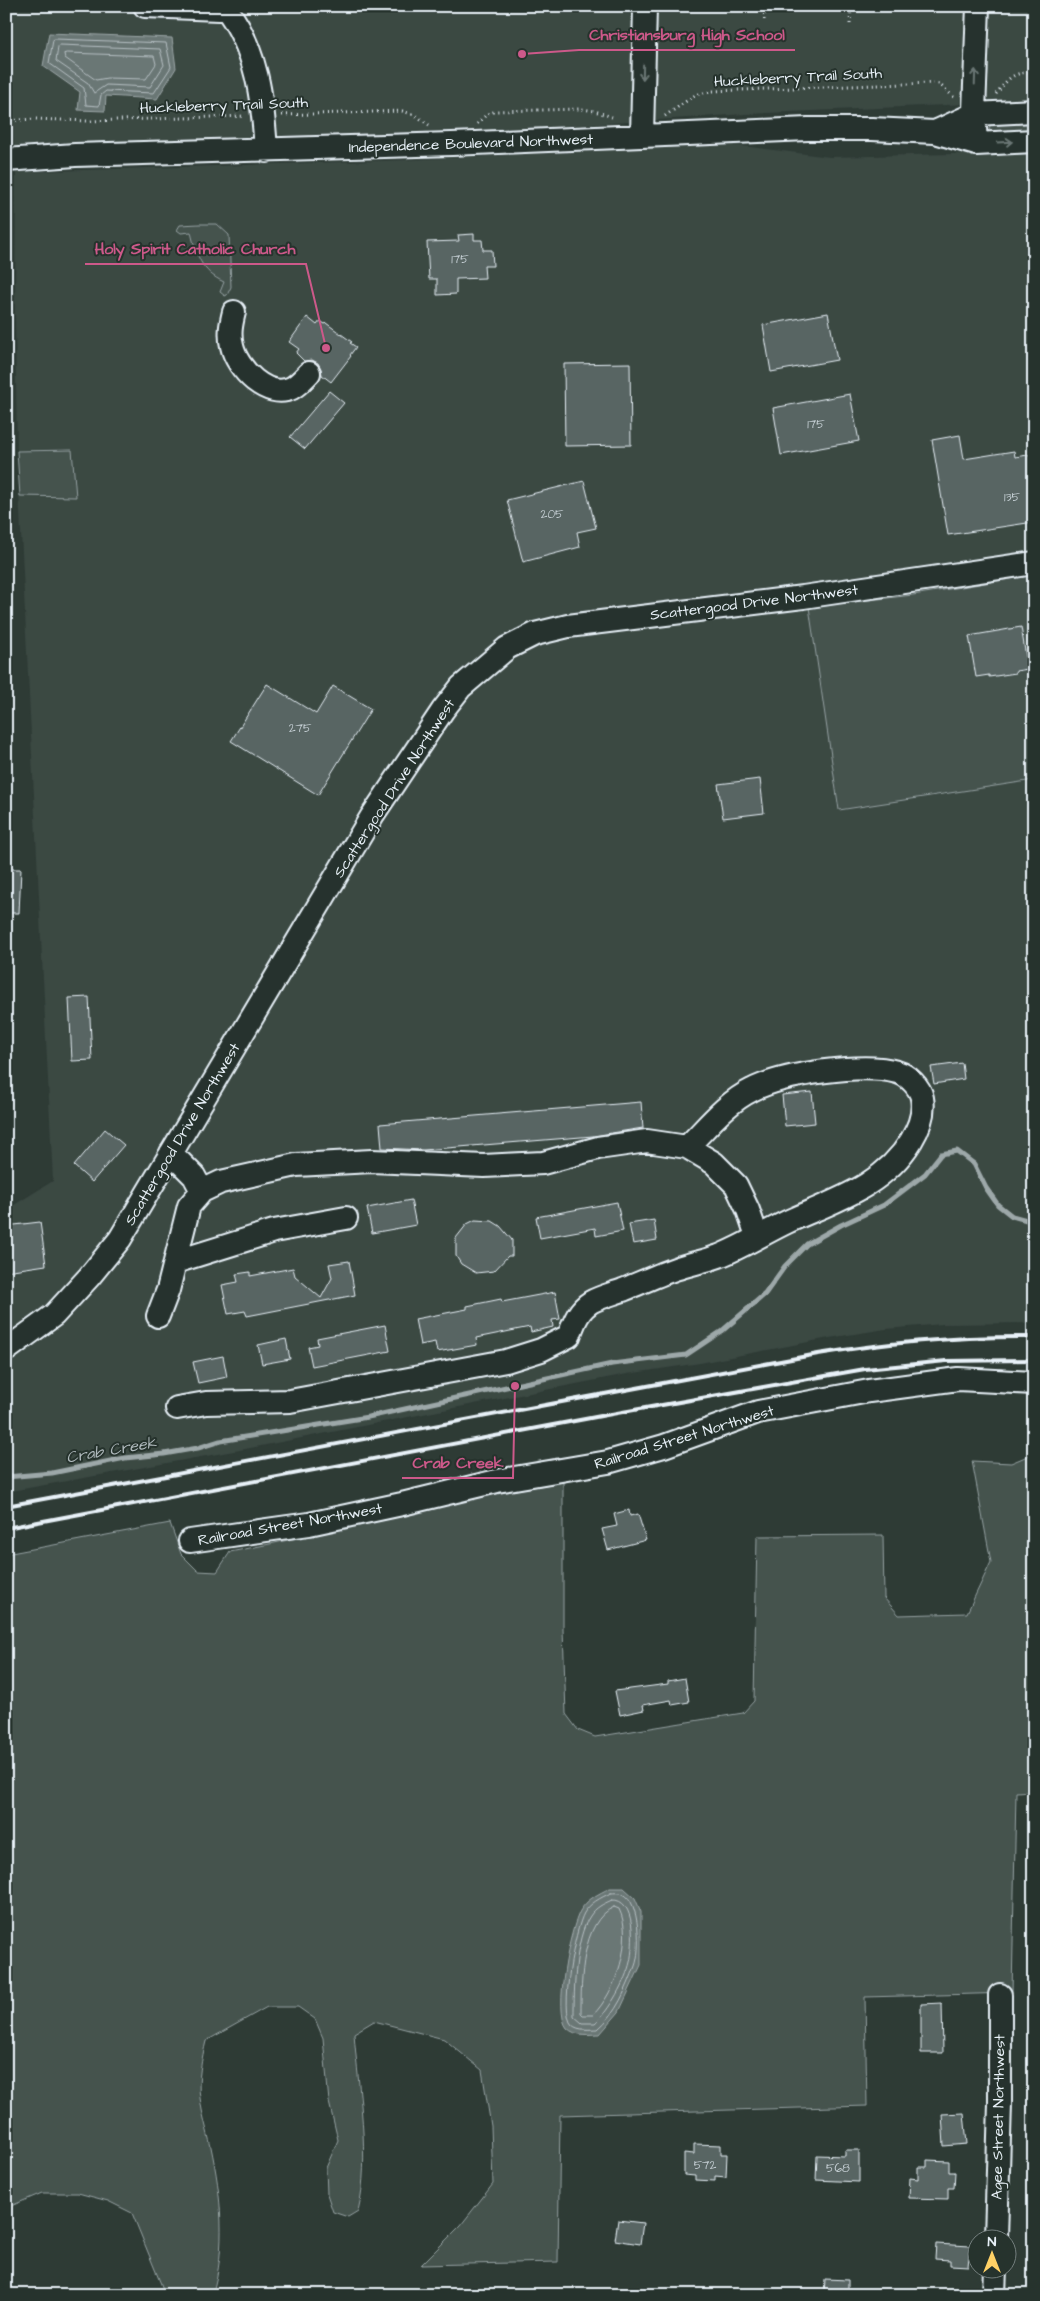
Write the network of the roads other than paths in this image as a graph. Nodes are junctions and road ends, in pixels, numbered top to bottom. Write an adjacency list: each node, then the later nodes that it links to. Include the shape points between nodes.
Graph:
1 (145, 6): 2 (street)
2 (224, 6): 11 (street, via 246,41 254,66 264,115)
3 (645, 6): 7 (street, one-way to 7)
4 (978, 6): 5 (street, one-way to 4)
5 (974, 106): 6 (street, Independence Boulevard Northwest); 8 (street, Independence Boulevard Northwest); 10 (street)
6 (1034, 111)
7 (642, 128): 8 (street, Independence Boulevard Northwest); 11 (street, Independence Boulevard Northwest)
8 (935, 132): 10 (street, Independence Boulevard Northwest)
9 (1034, 141): 10 (street, Independence Boulevard Northwest, one-way to 9)
10 (976, 144)
11 (266, 151): 12 (street, Independence Boulevard Northwest, via 75,155)
12 (6, 160)
13 (234, 312): 14 (street, via 230,335 232,348 238,361 254,379 280,391 291,389)
14 (309, 373)
15 (1034, 563): 17 (street, Scattergood Drive Northwest, via 803,597 568,626 535,634 507,648 461,686 426,734 372,816)
16 (687, 1147): 18 (street, via 647,1141 598,1148 543,1163 484,1166 372,1161 296,1165 221,1182); 20 (street, via 714,1163 736,1185); 20 (street, via 734,1101 752,1090 778,1081 856,1068 879,1068 899,1072 915,1084 922,1097 923,1116 918,1131 894,1165 862,1189)
17 (170, 1153): 18 (street, via 194,1176); 23 (street, Scattergood Drive Northwest, via 120,1239 89,1277 54,1315)
18 (202, 1191): 21 (street, via 189,1206)
19 (346, 1218): 21 (street, via 274,1231)
20 (757, 1236): 25 (street, via 720,1255 676,1268 590,1302 576,1317 569,1336 541,1350 506,1361 290,1401)
21 (175, 1262): 22 (street)
22 (158, 1316)
23 (6, 1350)
24 (1034, 1383): 26 (street, Railroad Street Northwest, via 958,1379 869,1391 758,1412 664,1446 608,1462 497,1481 309,1524)
25 (177, 1408)
26 (190, 1541)
27 (1000, 1994): 28 (street, Agee Street Northwest)
28 (996, 2228)
29 (995, 2278): 30 (street)
30 (994, 2295)

